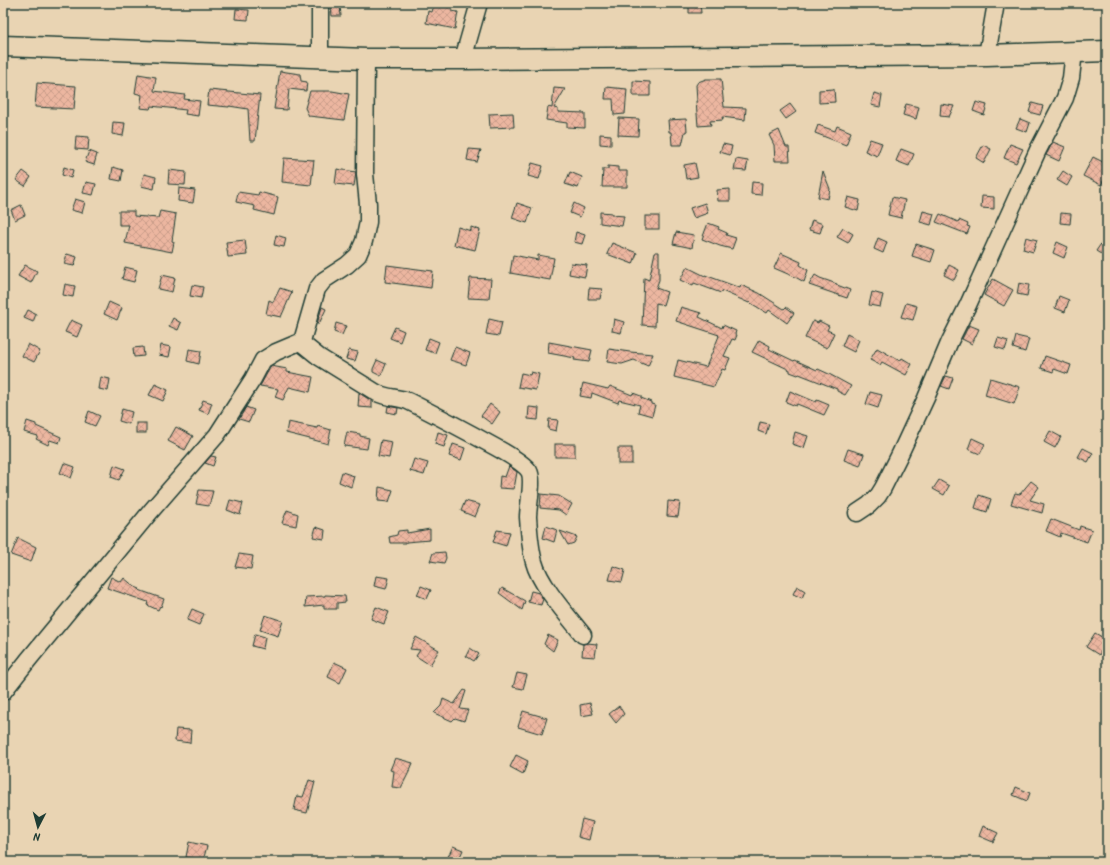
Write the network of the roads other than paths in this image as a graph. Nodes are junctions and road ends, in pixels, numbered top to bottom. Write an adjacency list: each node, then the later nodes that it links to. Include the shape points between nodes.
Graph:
1 (320, 3): 8 (street)
2 (479, 3): 10 (street)
3 (996, 3): 7 (street)
4 (3, 46): 8 (main road)
5 (1074, 51): 6 (main road); 7 (main road); 12 (street, via 1071,78 1065,98 1038,150 913,426 878,496)
6 (1107, 51)
7 (987, 54): 10 (main road)
8 (320, 57): 9 (main road)
9 (366, 59): 10 (main road); 11 (street, via 368,222 364,241 358,255 324,280 317,289)
10 (462, 59)
11 (302, 341): 13 (street, via 319,357 377,393 412,403 485,441 526,468 531,475 528,516 535,566 544,583); 14 (street, via 263,360 217,435 146,517)
12 (857, 513)
13 (583, 635)
14 (3, 692)

